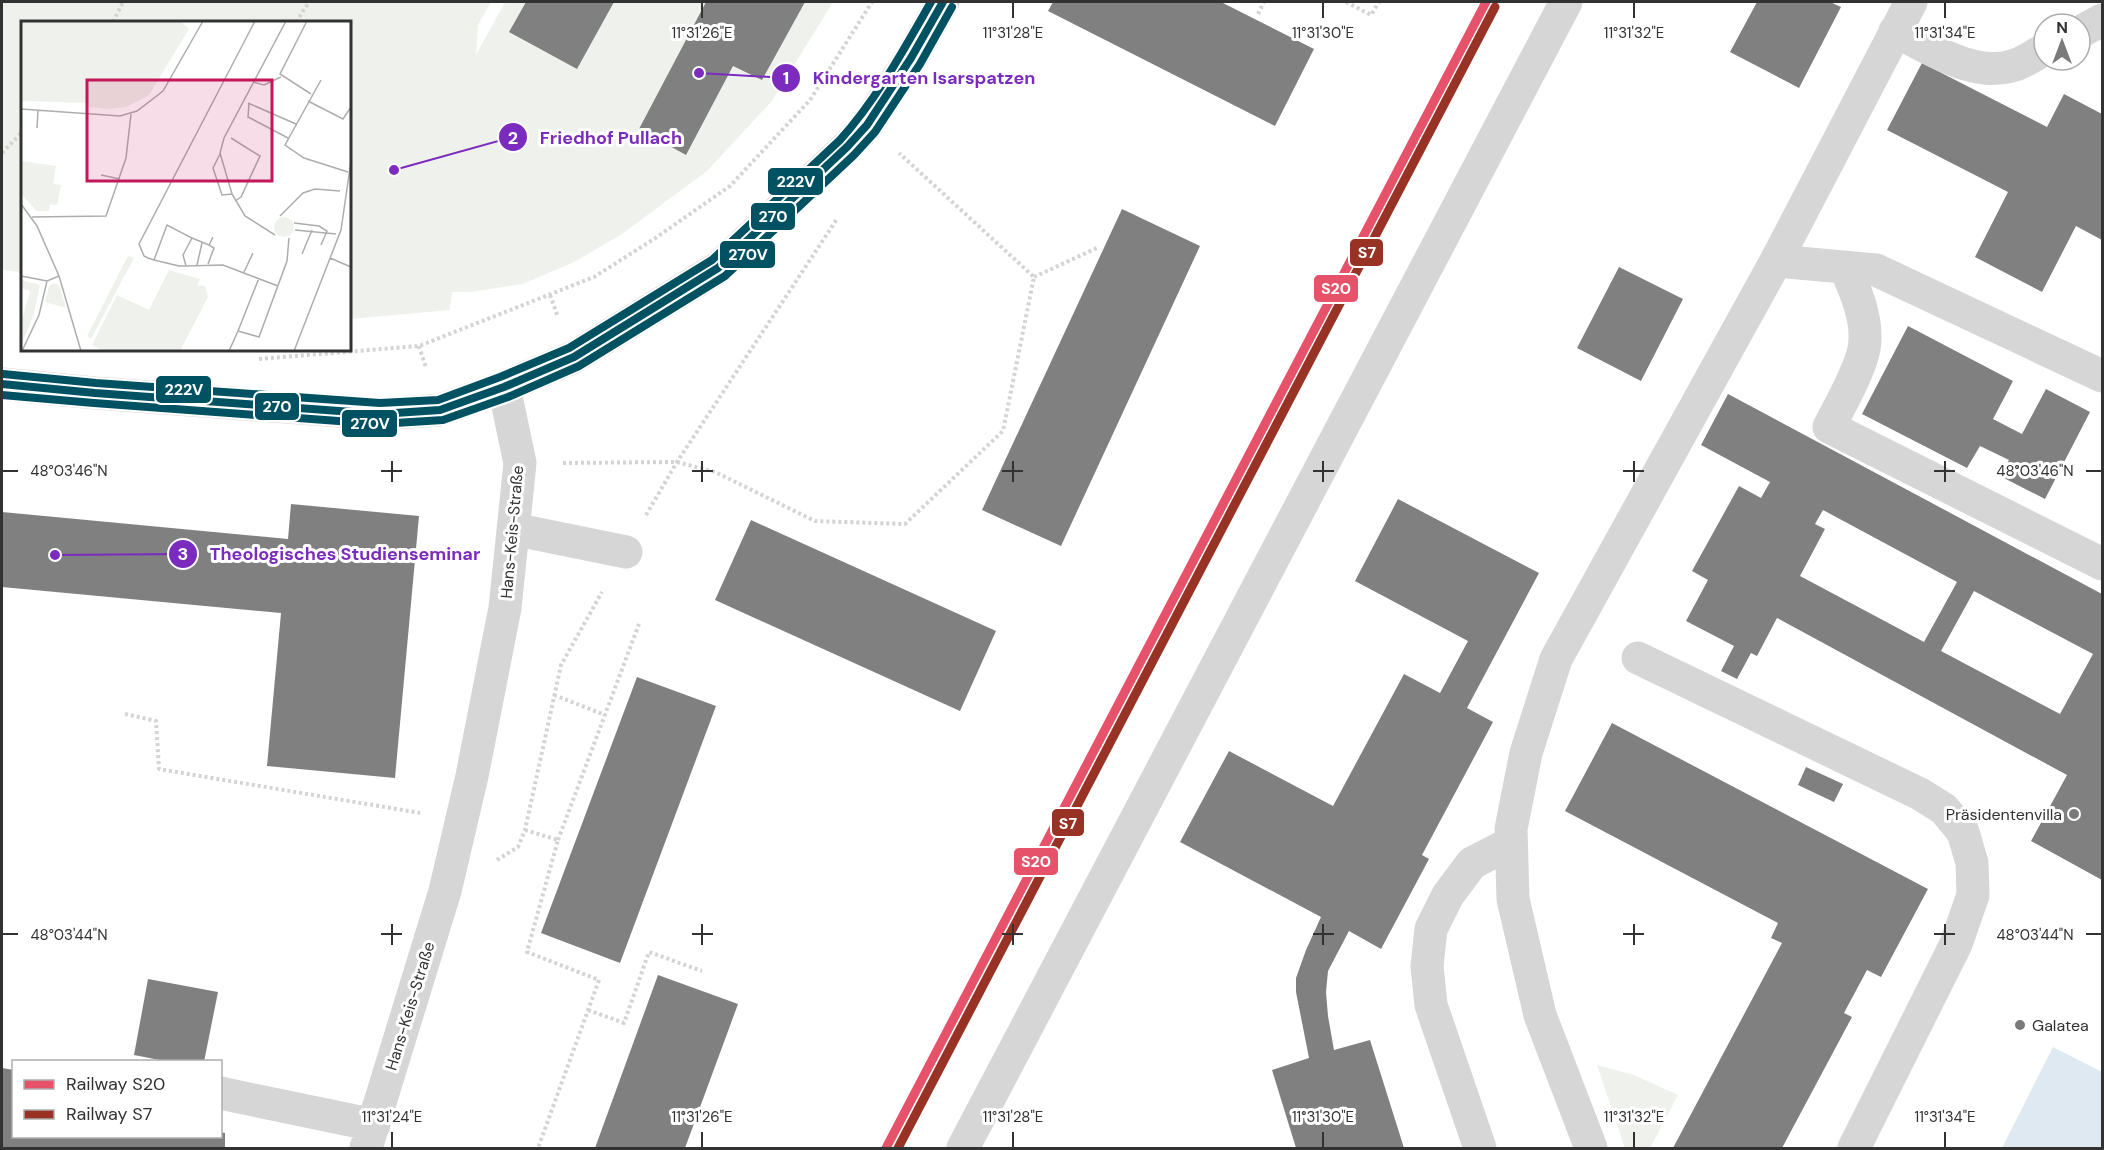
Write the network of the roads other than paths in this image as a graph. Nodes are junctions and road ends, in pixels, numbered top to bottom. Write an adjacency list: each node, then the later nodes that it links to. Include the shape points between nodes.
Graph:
1 (943, 2): 10 (street, via 867,125 718,268 574,357)
2 (1566, 2): 18 (street)
3 (1911, 2): 4 (street)
4 (1895, 31): 5 (street, via 1956,61 1992,70 2014,66); 6 (street)
5 (2032, 56)
6 (1776, 261): 7 (street); 15 (street, via 1556,659 1526,753)
7 (1845, 267): 8 (street, via 1876,270); 13 (street, via 1859,300 1864,349 1829,427)
8 (2103, 376)
9 (2, 384): 10 (street, via 380,414 440,410)
10 (504, 387): 11 (street, Hans-Keis-Straße, via 520,463)
11 (513, 529): 12 (street); 17 (street, Hans-Keis-Straße, via 505,608 445,891)
12 (626, 552)
13 (2103, 564)
14 (1638, 658): 21 (street, via 1920,794 1944,809 1963,832 1972,863 1970,905 1956,944)
15 (1511, 843): 19 (street, via 1472,863 1448,895 1431,929 1428,957 1431,1005); 20 (street, via 1514,899 1540,1015)
16 (222, 1094): 17 (street)
17 (370, 1137)
18 (963, 1149)
19 (1480, 1149)
20 (1591, 1149)
21 (1854, 1149)

